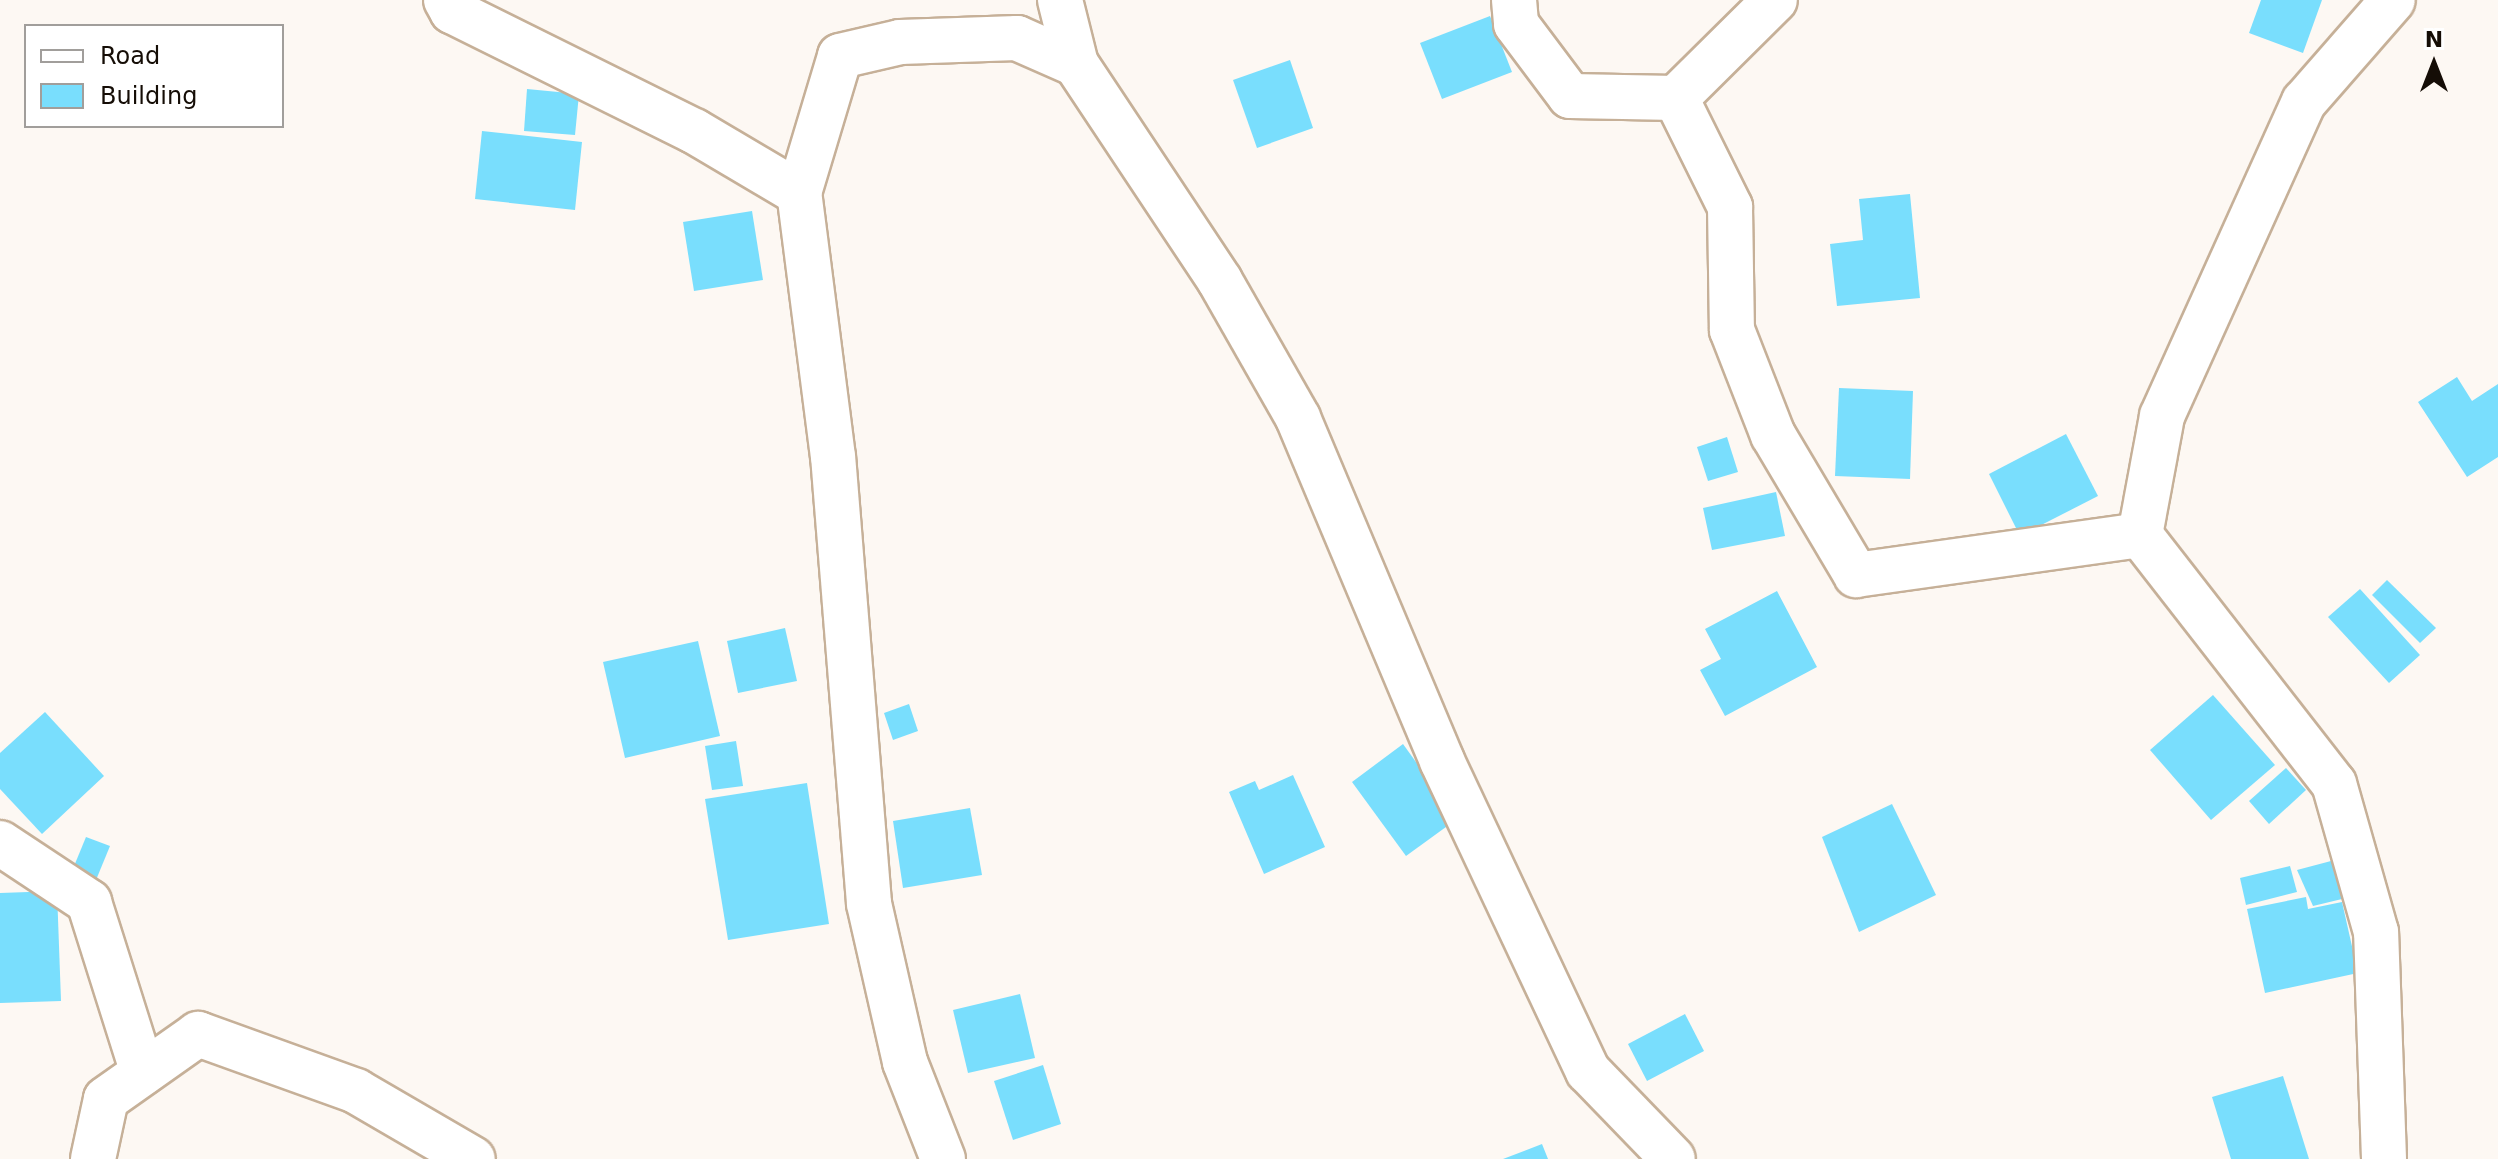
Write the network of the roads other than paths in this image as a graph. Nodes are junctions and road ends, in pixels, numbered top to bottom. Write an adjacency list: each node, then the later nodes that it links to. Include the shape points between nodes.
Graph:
1 (446, 0): 8 (street, via 452,11 694,131)
2 (1060, 0): 6 (street)
3 (1514, 0): 7 (street, via 1516,24 1570,96)
4 (1775, 0): 7 (street)
5 (2393, 0): 9 (street, via 2304,102 2162,416)
6 (1076, 64): 8 (street, via 1017,38 900,42 840,56); 15 (street, via 1220,281 1298,418 1442,761 1588,1071)
7 (1676, 98): 9 (street, via 1730,207 1732,330 1773,435 1856,575)
8 (799, 193): 14 (street, via 833,457 869,903 905,1062)
9 (2140, 535): 16 (street, via 2334,784 2376,932)
10 (0, 843): 11 (street, via 89,902)
11 (143, 1073): 12 (street, via 106,1099); 13 (street, via 198,1034 356,1091)
12 (93, 1159)
13 (473, 1159)
14 (943, 1159)
15 (1673, 1159)
16 (2384, 1159)

